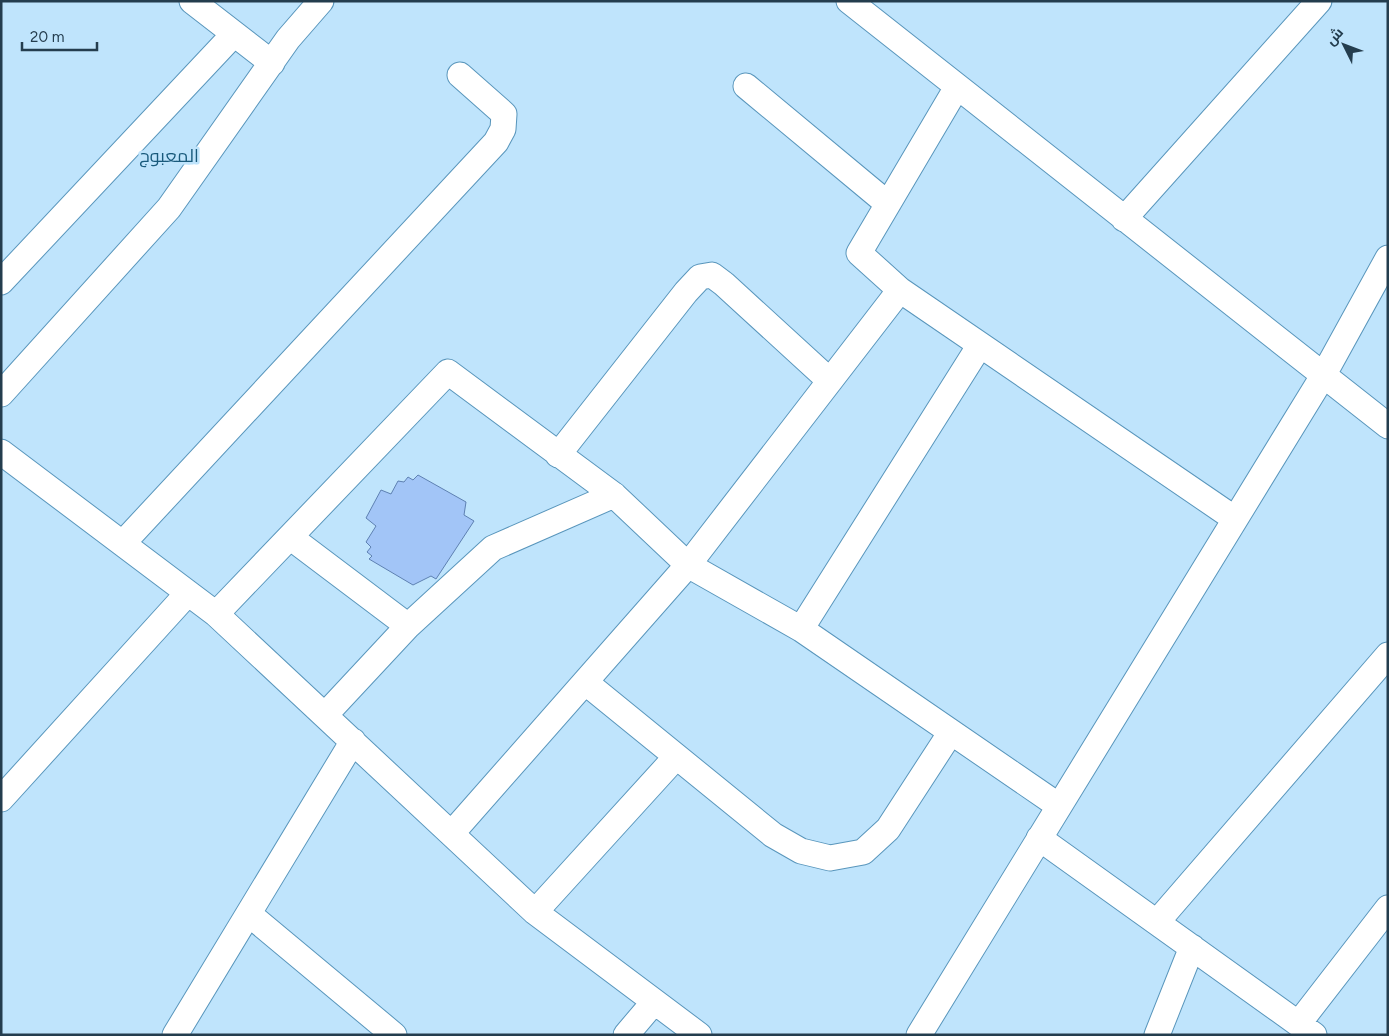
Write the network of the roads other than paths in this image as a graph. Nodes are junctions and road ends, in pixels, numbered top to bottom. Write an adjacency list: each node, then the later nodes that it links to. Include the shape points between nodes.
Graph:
1 (192, 1): 5 (street)
2 (321, 1): 6 (street)
3 (849, 1): 9 (street)
4 (1319, 1): 11 (street)
5 (234, 34): 6 (street); 13 (street)
6 (272, 63): 18 (street, via 169,208)
7 (460, 75): 25 (street, via 504,114 503,129 496,142)
8 (746, 86): 10 (street)
9 (957, 87): 10 (street); 11 (street)
10 (888, 204): 14 (street, via 859,253)
11 (1124, 219): 16 (street)
12 (1388, 258): 16 (street)
13 (1, 282)
14 (900, 290): 15 (street); 17 (street)
15 (980, 345): 23 (street); 30 (street)
16 (1323, 376): 19 (street); 23 (street)
17 (830, 381): 21 (street, via 724,284 712,275 700,277); 26 (street)
18 (1, 394)
19 (1388, 426)
20 (1, 452): 25 (street)
21 (558, 454): 22 (street); 24 (street, via 448,372)
22 (614, 495): 26 (street); 29 (street, via 492,548)
23 (1235, 519): 38 (street)
24 (290, 537): 28 (street); 29 (street)
25 (123, 543): 27 (street)
26 (688, 566): 30 (street); 32 (street)
27 (188, 593): 28 (street); 37 (street)
28 (216, 614): 33 (street)
29 (408, 626): 33 (street)
30 (801, 629): 34 (street)
31 (1387, 658): 44 (street)
32 (585, 682): 36 (street); 39 (street)
33 (325, 715): 35 (street)
34 (951, 732): 36 (street, via 888,829 863,852 830,858 801,851 773,836); 38 (street)
35 (353, 741): 39 (street); 43 (street)
36 (676, 757): 42 (street)
37 (1, 799)
38 (1059, 806): 40 (street)
39 (452, 833): 42 (street)
40 (1039, 838): 44 (street); 52 (street)
41 (1388, 908): 47 (street)
42 (535, 912): 46 (street)
43 (248, 914): 48 (street); 49 (street)
44 (1157, 922): 45 (street)
45 (1192, 947): 47 (street); 53 (street)
46 (654, 1002): 50 (street); 51 (street)
47 (1307, 1029)
48 (175, 1035)
49 (394, 1035)
50 (626, 1035)
51 (700, 1035)
52 (919, 1035)
53 (1158, 1035)

